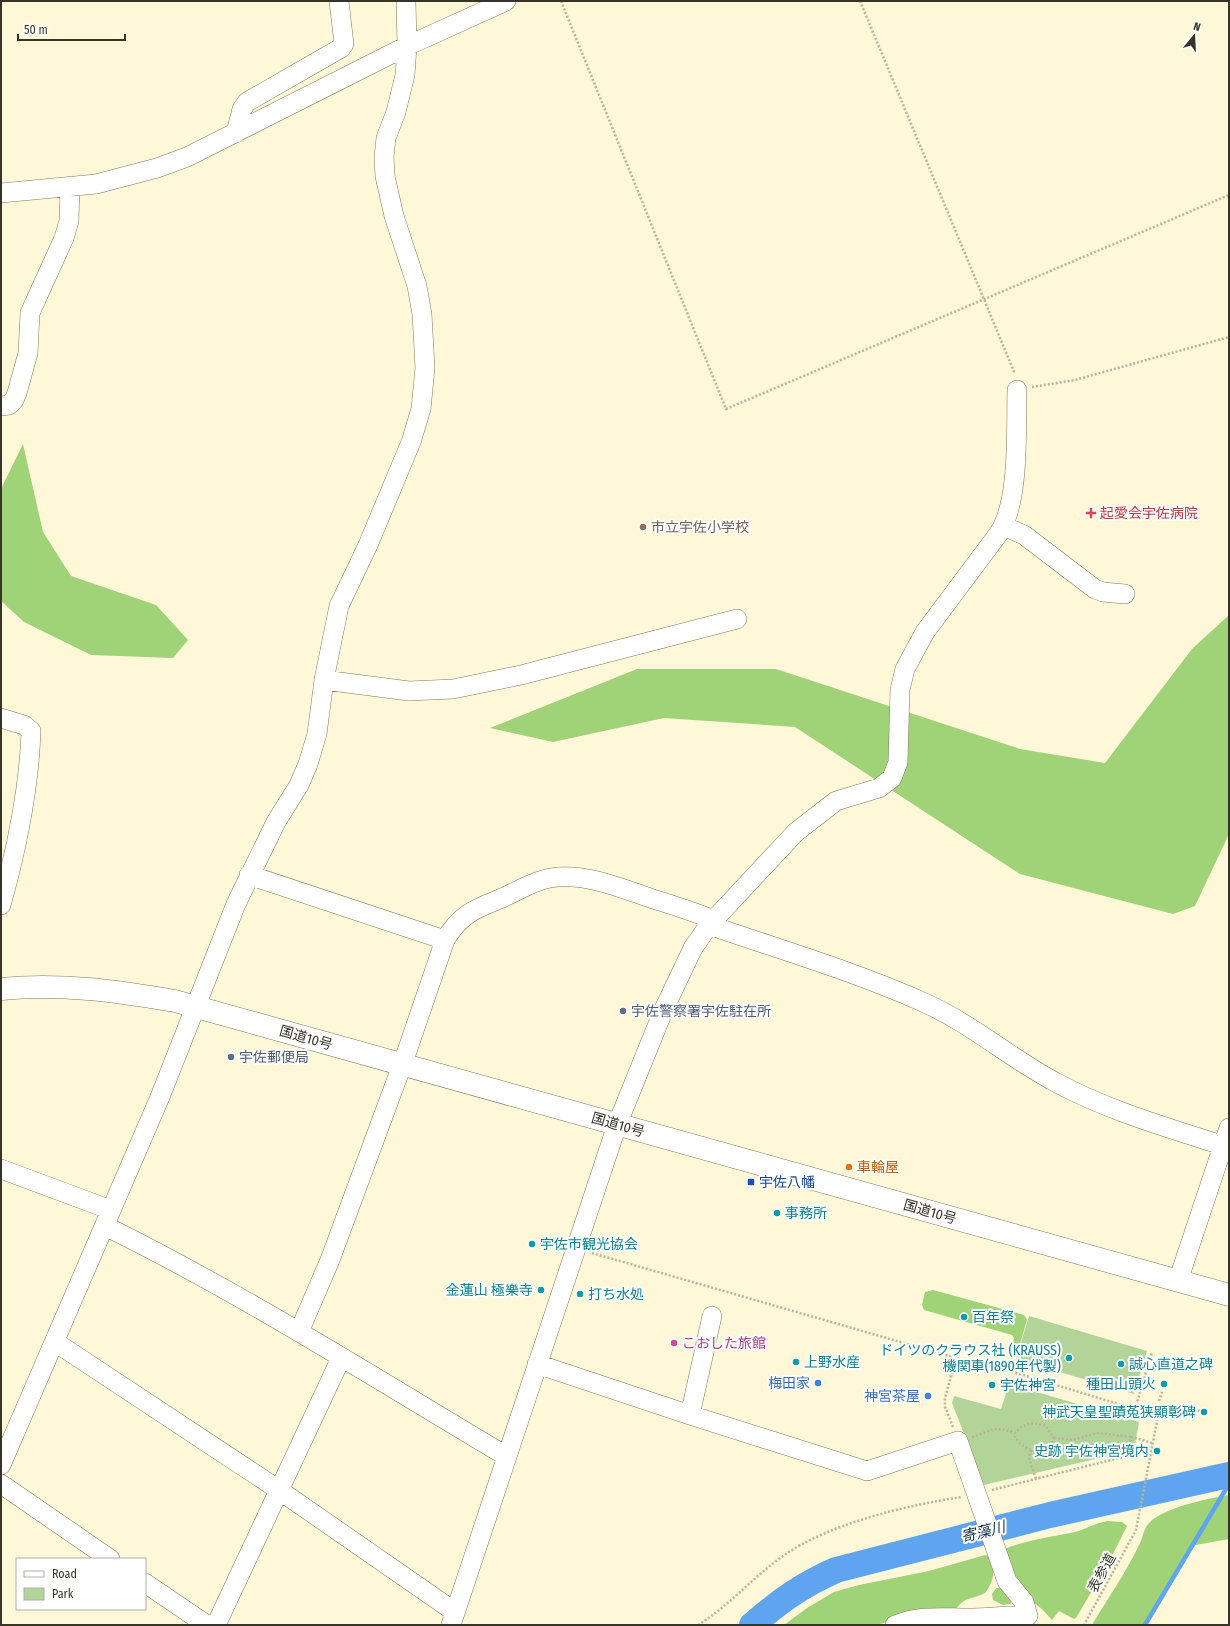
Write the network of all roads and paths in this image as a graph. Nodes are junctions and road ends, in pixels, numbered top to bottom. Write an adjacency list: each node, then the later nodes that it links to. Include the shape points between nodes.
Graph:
1 (339, 1): 7 (street, via 344,44 341,48 247,102 242,109)
2 (406, 1): 6 (street)
3 (506, 1): 6 (street)
4 (561, 1): 11 (path, via 726,409)
5 (860, 1): 11 (path)
6 (407, 46): 7 (street); 18 (street, via 405,75 396,112 386,138 384,163 394,216 418,293 424,344 424,389 421,409 410,442 368,545 339,606)
7 (236, 133): 8 (street, via 157,168 96,184)
8 (70, 187): 9 (street); 14 (street, via 64,238 30,313 28,353 17,393 9,405)
9 (1, 193)
10 (1229, 195): 11 (path)
11 (985, 300): 13 (path, via 1012,366)
12 (1229, 337): 13 (path, via 1075,380)
13 (1017, 390): 15 (street, via 1013,487)
14 (1, 406)
15 (1004, 526): 16 (street, via 1024,535 1095,589); 22 (street, via 925,632 910,657 900,690 898,762 892,778 879,788 830,804 796,832)
16 (1125, 594)
17 (737, 619): 18 (street, via 521,675 453,689 410,692)
18 (324, 680): 20 (street, via 317,734 308,764)
19 (1, 718): 21 (street, via 24,725 31,731 30,770 25,802)
20 (249, 875): 23 (street); 25 (street)
21 (1, 904)
22 (711, 922): 23 (street, via 609,884 571,877 550,878 534,882 474,909 458,922); 27 (street, via 694,948 664,1009); 29 (street, via 926,1003 965,1024 1056,1083 1129,1114)
23 (445, 940): 26 (street)
24 (1, 989): 25 (highway, 国道10号, via 96,989 168,999)
25 (195, 1006): 26 (highway, 国道10号); 31 (street, via 160,1097)
26 (402, 1065): 27 (highway, 国道10号); 36 (street, via 330,1260)
27 (617, 1125): 32 (street); 33 (highway, 国道10号)
28 (1229, 1128): 29 (street)
29 (1224, 1146): 33 (street)
30 (1, 1169): 31 (street)
31 (108, 1218): 36 (street); 37 (street)
32 (576, 1248): 40 (path); 41 (street)
33 (1178, 1281): 34 (highway, 国道10号)
34 (1229, 1296)
35 (712, 1316): 47 (street)
36 (299, 1332): 39 (street)
37 (55, 1342): 55 (street); 58 (street)
38 (1152, 1352): 44 (path)
39 (341, 1358): 54 (street); 58 (street)
40 (956, 1358): 44 (path, via 1013,1372); 51 (path, via 945,1407)
41 (537, 1364): 47 (street); 54 (street)
42 (1162, 1392): 43 (path)
43 (1159, 1401)
44 (1136, 1409): 52 (path, 表参道, via 1158,1416)
45 (1175, 1409): 46 (path, via 1191,1414 1192,1409)
46 (1200, 1411)
47 (690, 1415): 51 (street, via 867,1471)
48 (1015, 1433): 50 (path, via 1026,1424 1034,1424 1046,1426); 51 (path, via 1001,1428); 53 (path, via 1022,1446)
49 (1132, 1437): 50 (path, via 1098,1433 1073,1440); 52 (path); 56 (path, via 1123,1457)
50 (1054, 1438): 53 (path, via 1048,1450)
51 (958, 1441): 59 (street)
52 (1152, 1443): 67 (path, 表参道, via 1136,1530)
53 (1031, 1450): 56 (path, via 1029,1458)
54 (506, 1456): 62 (street)
55 (1, 1465)
56 (1036, 1479): 59 (path)
57 (1, 1484): 60 (street)
58 (279, 1490): 62 (street); 64 (street)
59 (979, 1497): 65 (path, via 942,1500 876,1516 806,1542 774,1562); 66 (street, via 1007,1581 1024,1602 1028,1616 925,1617)
60 (109, 1558)
61 (146, 1584): 63 (street)
62 (453, 1618)
63 (197, 1622)
64 (216, 1625)
65 (698, 1625)
66 (895, 1625)
67 (1084, 1625)

